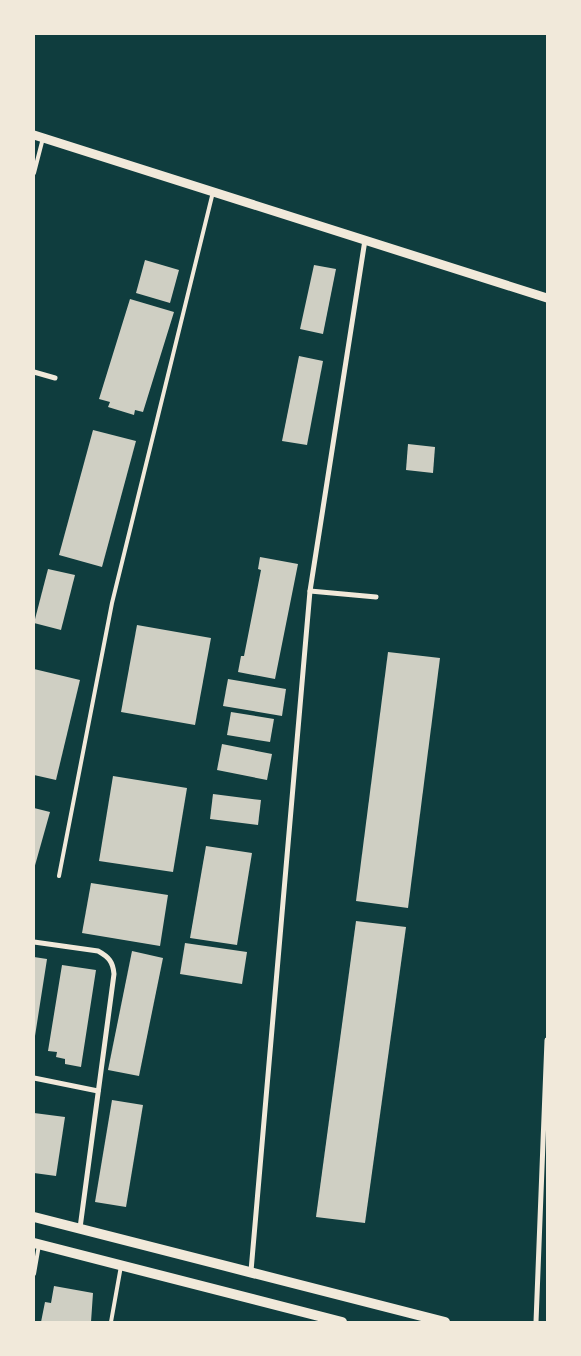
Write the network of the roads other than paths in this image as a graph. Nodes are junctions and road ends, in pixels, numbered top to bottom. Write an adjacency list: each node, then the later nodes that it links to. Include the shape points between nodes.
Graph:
1 (34, 135): 2 (street)
2 (43, 138): 3 (lane); 4 (street)
3 (34, 174)
4 (213, 192): 5 (street); 11 (lane, via 112,603)
5 (364, 240): 6 (street); 9 (street)
6 (547, 298)
7 (34, 372): 8 (street)
8 (55, 378)
9 (310, 591): 10 (street); 21 (street)
10 (376, 596)
11 (59, 876)
12 (34, 942): 15 (street, via 98,951 113,964)
13 (547, 1040): 16 (street)
14 (34, 1078): 15 (street)
15 (98, 1091): 18 (street)
16 (546, 1140): 26 (street)
17 (34, 1217): 18 (main road)
18 (80, 1228): 21 (main road)
19 (36, 1244): 20 (main road); 22 (lane)
20 (121, 1266): 23 (lane); 24 (main road)
21 (251, 1271): 25 (main road)
22 (34, 1274)
23 (112, 1322)
24 (342, 1322)
25 (445, 1322)
26 (536, 1322)

